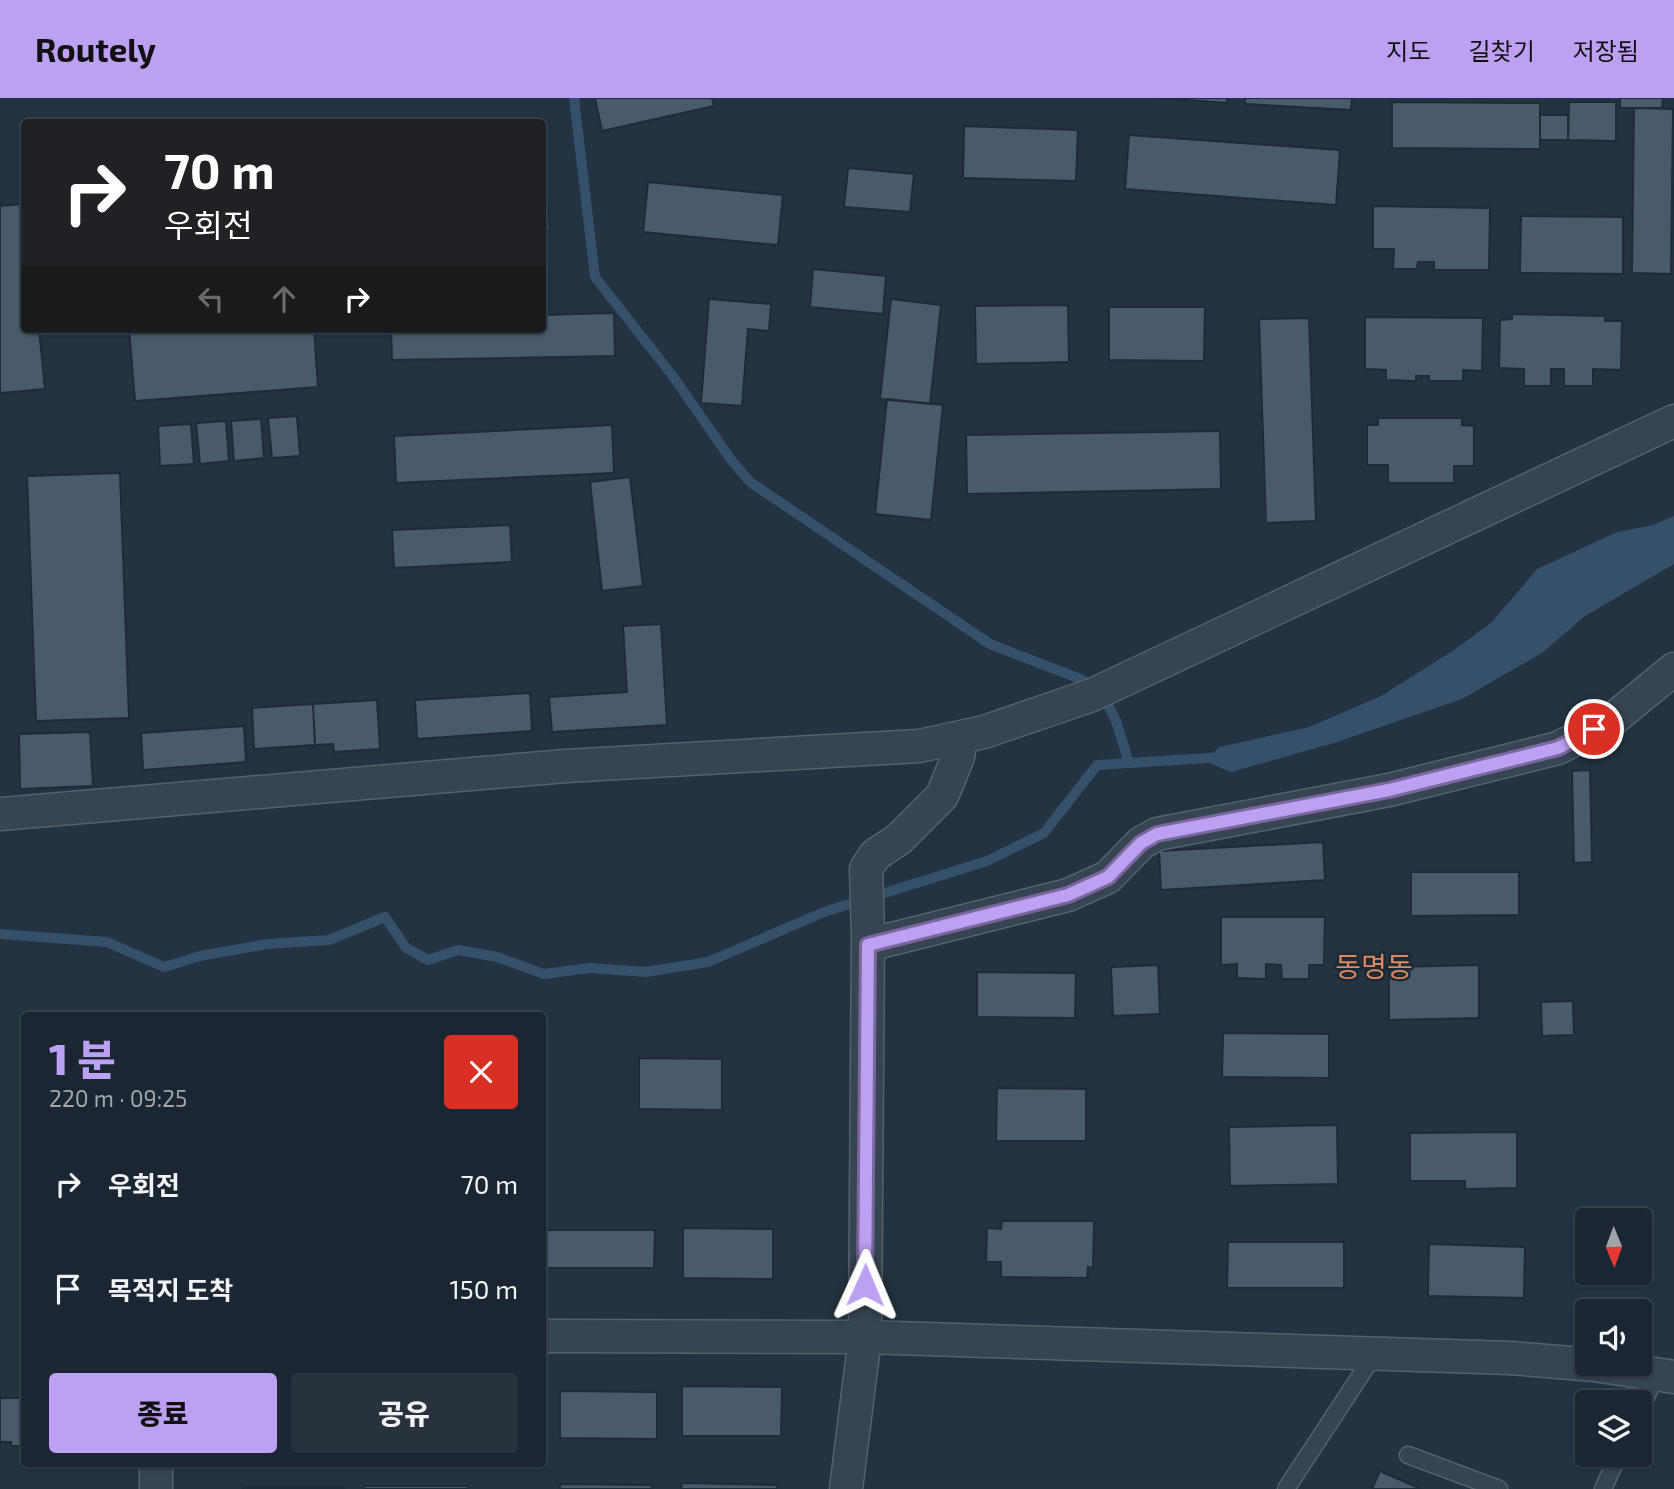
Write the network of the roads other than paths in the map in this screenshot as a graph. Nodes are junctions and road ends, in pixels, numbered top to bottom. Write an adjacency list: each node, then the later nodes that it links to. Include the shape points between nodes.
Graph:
1 (1674, 421): 3 (street, via 1098,692)
2 (1674, 669): 5 (street, via 1612,720 1558,748 1389,790 1157,834 1141,843 1108,877 1068,895)
3 (961, 737): 4 (street, via 919,746 566,766); 5 (street, via 942,796 899,839 875,855 866,869)
4 (0, 814)
5 (868, 940): 7 (street)
6 (546, 1336): 7 (street)
7 (865, 1338): 8 (street); 15 (street)
8 (1374, 1354): 9 (street, via 1511,1358); 16 (lane)
9 (1665, 1375): 10 (lane)
10 (1652, 1393)
11 (1408, 1455): 17 (lane)
12 (156, 1467): 14 (street)
13 (1613, 1467): 18 (lane)
14 (156, 1489)
15 (846, 1489)
16 (1286, 1489)
17 (1499, 1489)
18 (1603, 1489)

